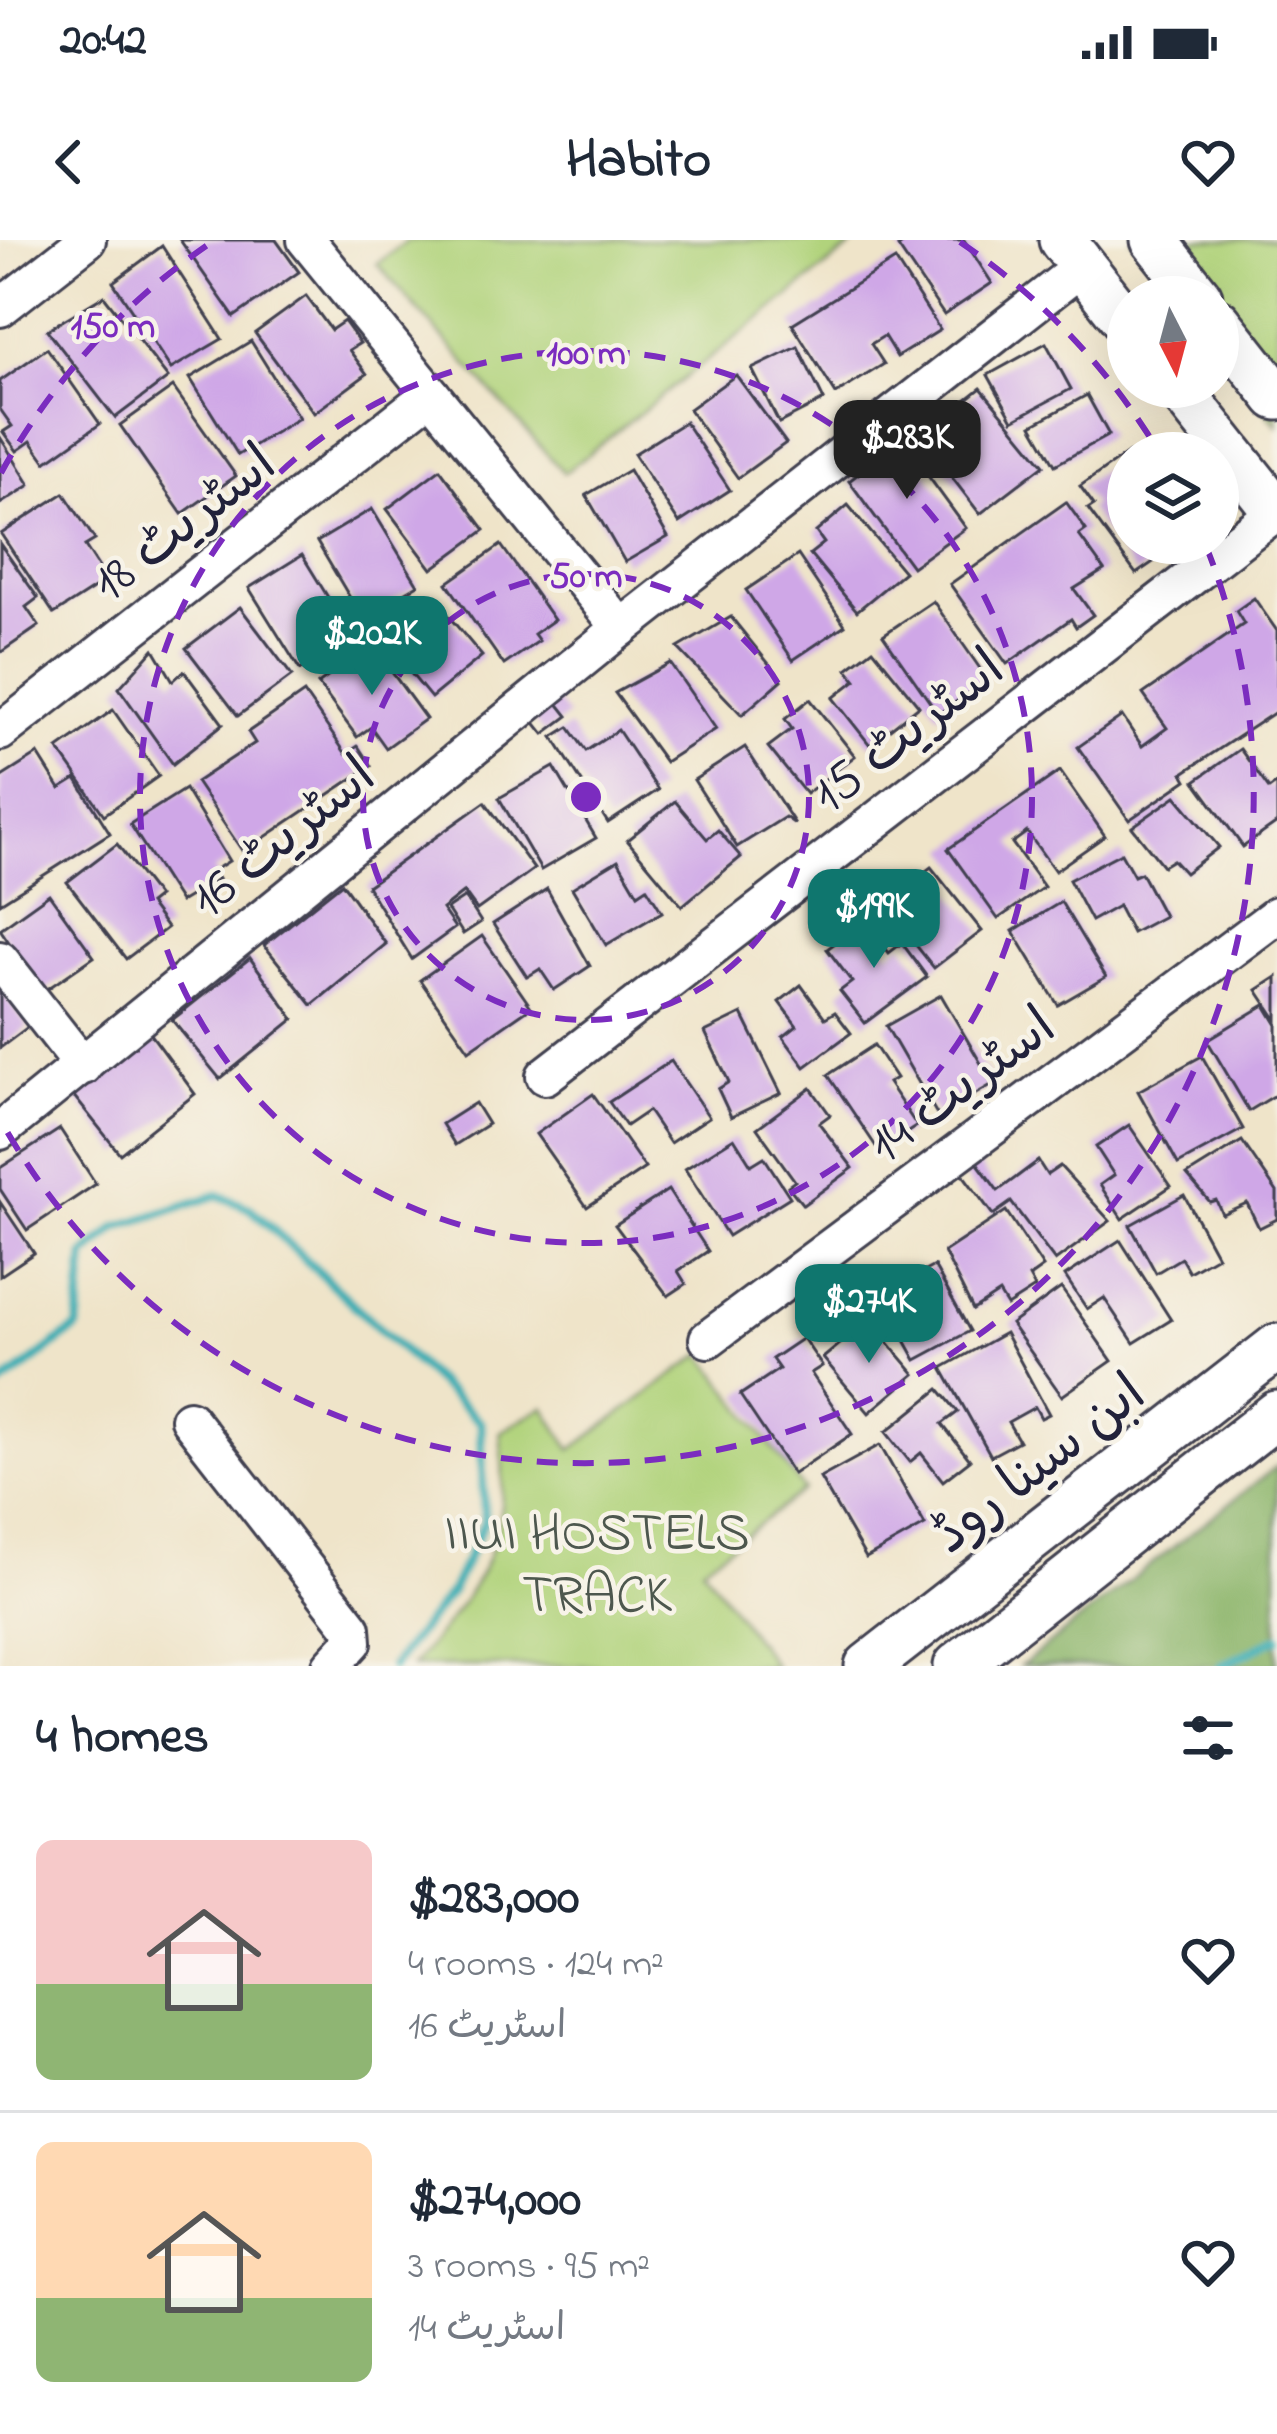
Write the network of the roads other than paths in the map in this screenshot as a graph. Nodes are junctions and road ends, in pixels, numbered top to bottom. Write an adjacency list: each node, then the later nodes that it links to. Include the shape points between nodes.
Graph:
1 (87, 240): 7 (street)
2 (306, 240): 9 (street)
3 (1154, 240): 5 (main road)
4 (1072, 253): 6 (main road); 13 (street, اسٹریٹ 16)
5 (1182, 276)
6 (1107, 297)
7 (0, 308)
8 (1239, 349): 10 (main road)
9 (431, 394): 13 (street); 14 (street, اسٹریٹ 18)
10 (1277, 397)
11 (1195, 408): 12 (main road)
12 (1277, 512): 18 (street, اسٹریٹ 15)
13 (621, 628): 17 (street, اسٹریٹ 16)
14 (0, 732)
15 (1277, 915): 20 (street, اسٹریٹ 14)
16 (0, 960): 17 (street)
17 (83, 1066): 19 (street, اسٹریٹ 16)
18 (545, 1076)
19 (0, 1131)
20 (708, 1339)
21 (1277, 1347): 25 (main road, ابن سینا روڈ)
22 (1277, 1414): 26 (main road, ابن سینا روڈ)
23 (189, 1419): 24 (street, via 352,1628 353,1642)
24 (338, 1661)
25 (868, 1666)
26 (957, 1666)

